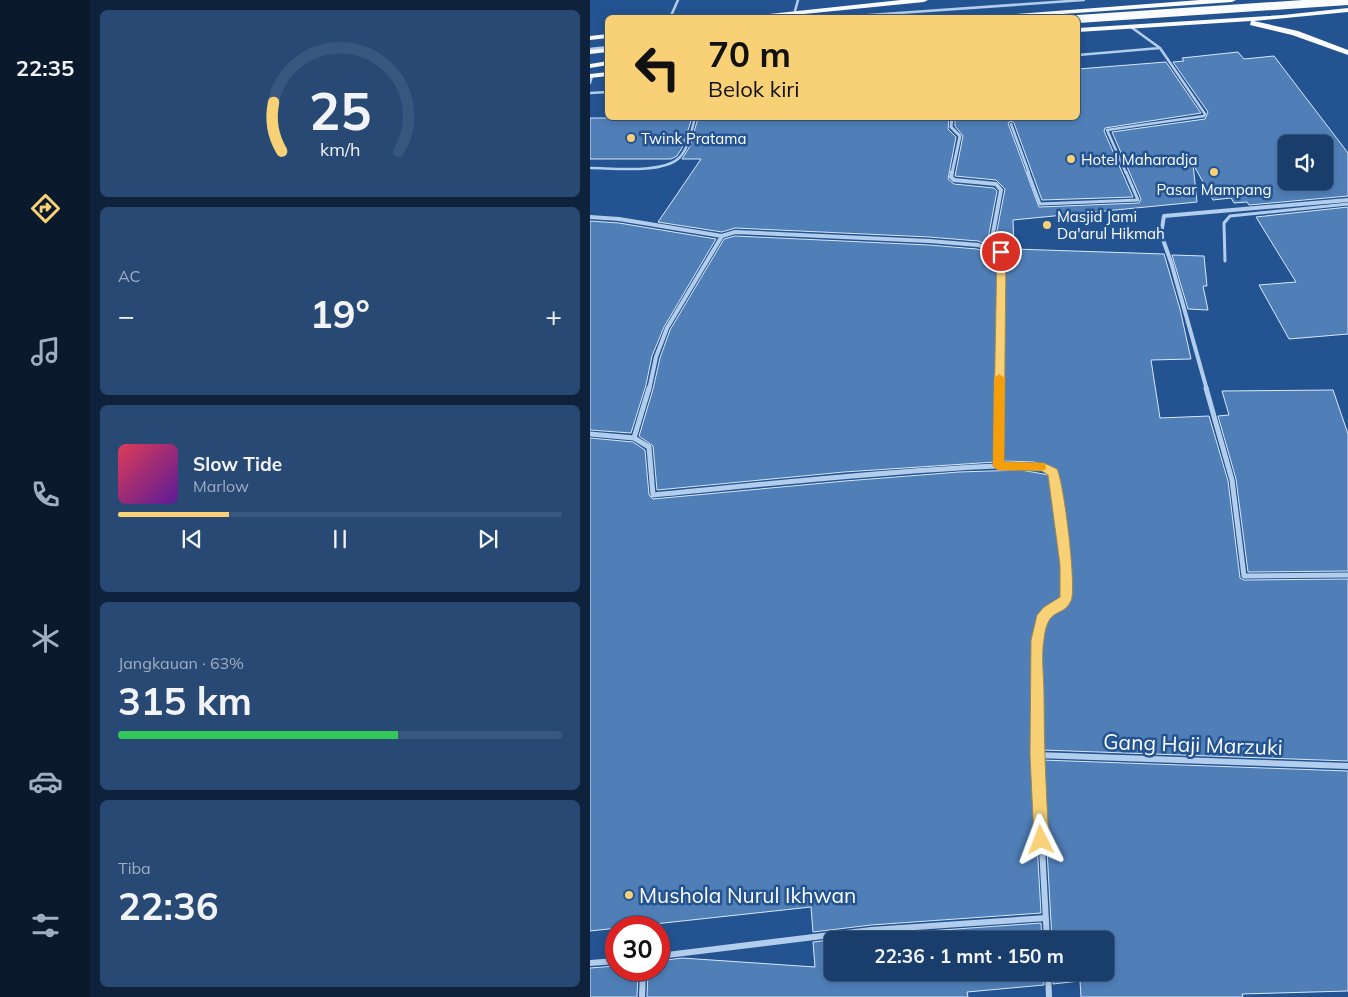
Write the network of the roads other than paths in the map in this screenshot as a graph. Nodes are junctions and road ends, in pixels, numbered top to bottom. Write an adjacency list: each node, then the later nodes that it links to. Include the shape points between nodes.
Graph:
1 (678, 0): 10 (lane)
2 (798, 0): 9 (lane)
3 (924, 0): 9 (main road)
4 (1084, 0): 12 (lane)
5 (1232, 0): 13 (main road)
6 (1282, 0): 14 (main road, via 1280,9)
7 (1348, 1): 15 (main road, bridge)
8 (1348, 10): 14 (main road)
9 (795, 11): 11 (main road)
10 (671, 15)
11 (761, 15)
12 (870, 15)
13 (1010, 15)
14 (1261, 18): 16 (main road)
15 (1080, 19)
16 (1236, 20): 17 (main road); 24 (main road, via 1295,33)
17 (1130, 26): 18 (main road); 22 (lane)
18 (1080, 30)
19 (605, 36): 20 (main road)
20 (590, 38)
21 (605, 48): 23 (main road)
22 (1160, 48): 25 (lane); 34 (lane, via 1205,114 1107,130 1138,200 1040,204)
23 (590, 51)
24 (1348, 53)
25 (1080, 55)
26 (605, 64): 27 (main road)
27 (590, 66)
28 (605, 75): 29 (main road)
29 (591, 79)
30 (605, 92): 31 (lane)
31 (590, 93)
32 (694, 120): 35 (lane, via 679,159 668,166)
33 (952, 120): 40 (street, via 951,127 960,136 951,177 954,180 996,184 1001,190)
34 (1011, 124)
35 (590, 168)
36 (1348, 200): 45 (street, via 1164,216 1161,234 1232,480 1244,576)
37 (1348, 204): 41 (lane, via 1230,216 1224,224)
38 (590, 217): 39 (street, via 619,218)
39 (722, 236): 40 (street, via 735,232 929,241); 43 (street, via 667,328)
40 (990, 249): 44 (street, via 1001,252)
41 (1225, 261)
42 (590, 434): 43 (street)
43 (634, 438): 44 (street, via 649,447 653,494 905,471)
44 (998, 466): 46 (street, via 1044,467 1055,477 1067,592 1066,599 1042,619 1037,640)
45 (1348, 574)
46 (1037, 755): 47 (street, Gang Haji Marzuki); 48 (street)
47 (1348, 766)
48 (1046, 918): 49 (street); 50 (street, via 871,930)
49 (1047, 931)
50 (670, 955)
51 (605, 961): 52 (street)
52 (590, 963)
53 (643, 981): 55 (street)
54 (1048, 981): 56 (street)
55 (642, 997)
56 (1049, 997)

